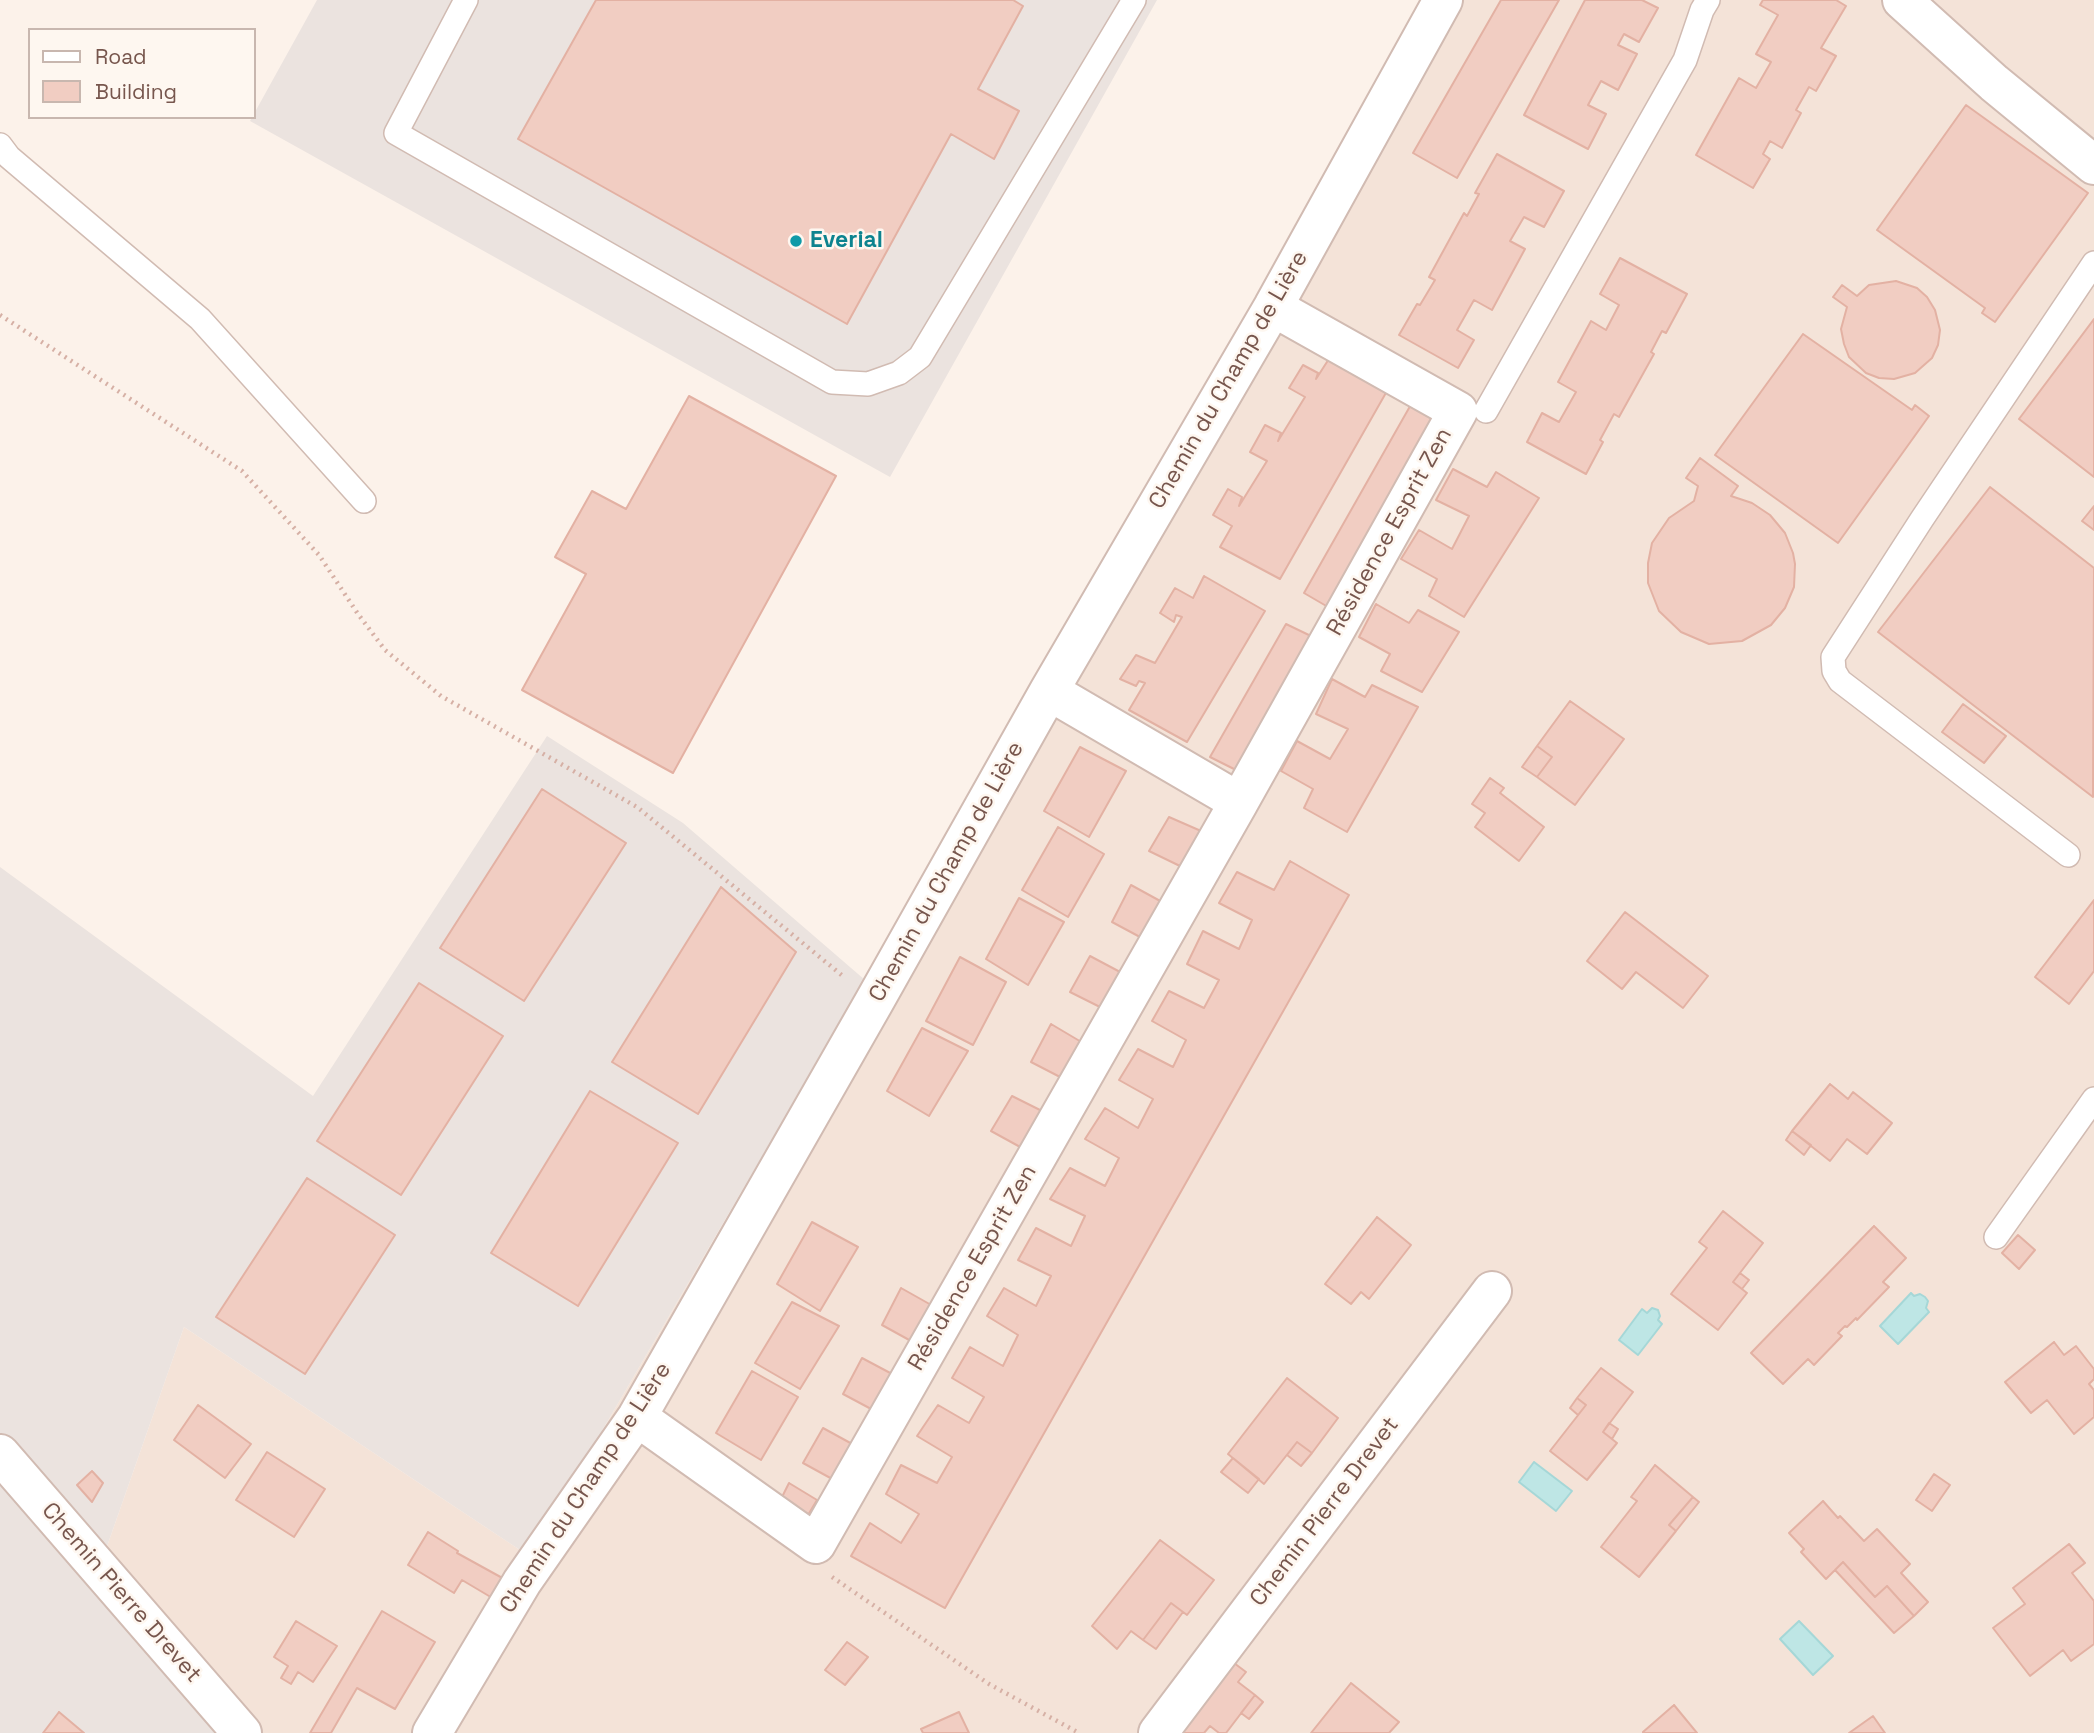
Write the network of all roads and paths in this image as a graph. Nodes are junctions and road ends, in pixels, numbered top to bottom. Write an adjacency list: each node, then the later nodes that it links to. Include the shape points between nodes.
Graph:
1 (466, 0): 2 (lane, via 396,133 832,382 868,384 898,373 920,358)
2 (1134, 0)
3 (1443, 0): 9 (street, Chemin du Champ de Lière)
4 (1708, 0): 11 (lane, via 1685,60)
5 (1902, 0): 7 (street)
6 (0, 145): 12 (lane, via 200,319)
7 (2094, 165)
8 (2094, 263): 15 (lane, via 1833,657 1840,681)
9 (1273, 307): 13 (street, Chemin du Champ de Lière); 14 (street, Résidence Esprit Zen, via 1458,411)
10 (0, 315): 16 (path, via 242,471 319,555 385,650 441,696 637,807)
11 (1486, 411)
12 (364, 501)
13 (1049, 691): 14 (street); 16 (street, Chemin du Champ de Lière)
14 (1239, 802): 22 (street, Résidence Esprit Zen)
15 (2068, 855)
16 (874, 1002): 20 (street, Chemin du Champ de Lière)
17 (2094, 1099): 18 (lane)
18 (1996, 1237)
19 (1492, 1290): 26 (street, Chemin Pierre Drevet)
20 (637, 1417): 22 (street); 24 (street, Chemin du Champ de Lière, via 522,1582)
21 (0, 1454): 23 (street, Chemin Pierre Drevet)
22 (816, 1544): 25 (path, via 821,1569 989,1684)
23 (242, 1733)
24 (432, 1733)
25 (1079, 1733)
26 (1158, 1733)

